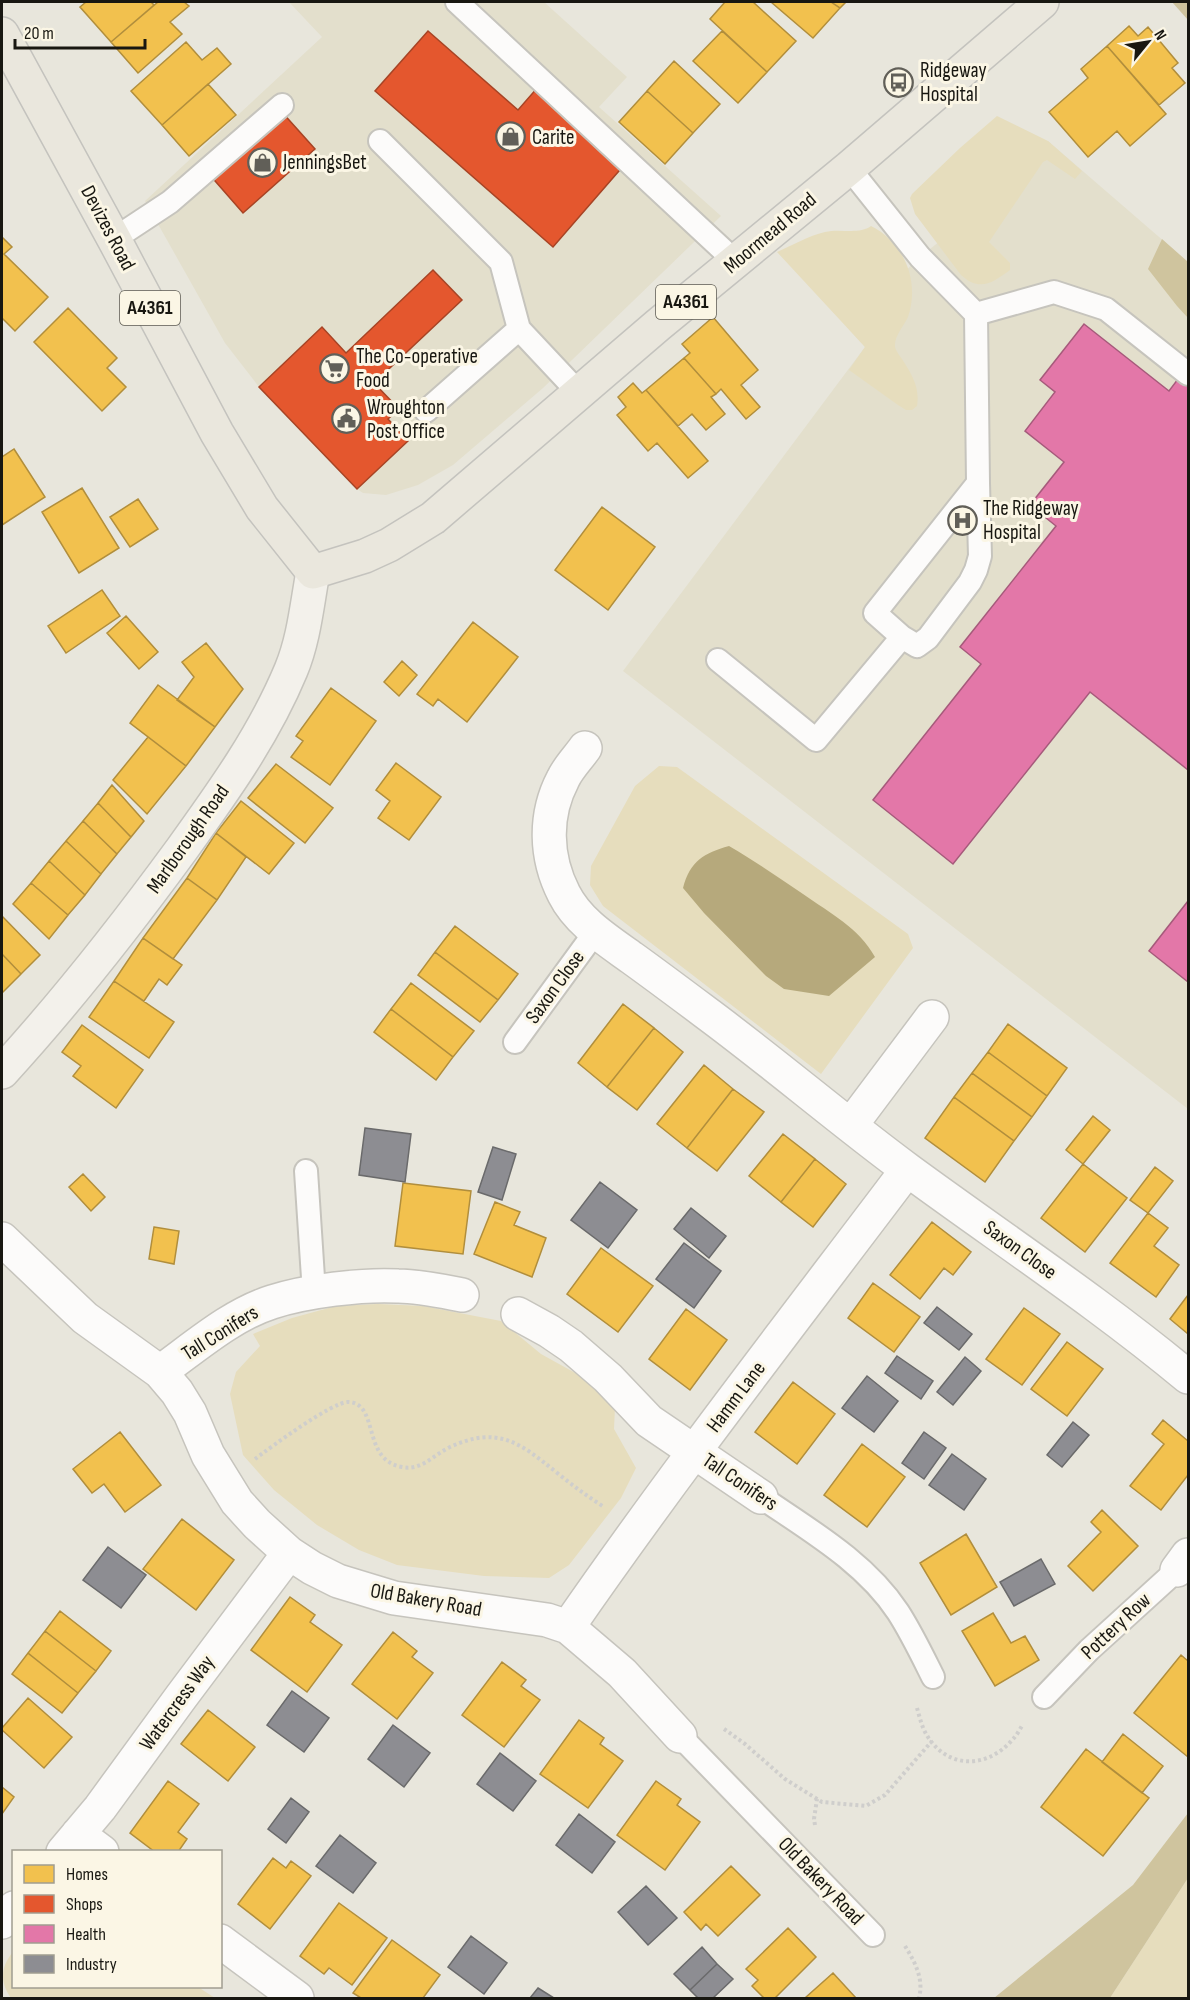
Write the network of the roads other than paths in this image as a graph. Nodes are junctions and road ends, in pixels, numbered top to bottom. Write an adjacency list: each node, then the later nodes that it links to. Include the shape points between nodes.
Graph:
1 (457, 2): 8 (lane)
2 (1042, 2): 6 (main road, Moormead Road / A4361)
3 (2, 34): 7 (main road, Devizes Road / A4361)
4 (282, 105): 7 (lane, via 170,202)
5 (380, 141): 10 (lane, via 501,262)
6 (849, 168): 8 (main road, Moormead Road / A4361); 9 (lane, via 920,257)
7 (114, 238): 15 (main road, Devizes Road / A4361, via 217,434 262,508)
8 (736, 262): 12 (main road, Moormead Road / A4361)
9 (976, 314): 11 (lane, via 1054,292 1106,309); 14 (lane)
10 (519, 329): 12 (lane); 13 (lane)
11 (1188, 374)
12 (579, 393): 15 (main road, Moormead Road / A4361, via 433,518 365,556)
13 (426, 411)
14 (978, 483): 16 (lane, via 980,556 970,582 928,638 917,646); 16 (lane, via 874,614)
15 (313, 572): 22 (main road, Marlborough Road, via 293,663 246,756 129,922)
16 (902, 637): 17 (lane, via 816,740)
17 (718, 660)
18 (585, 748): 19 (street, Saxon Close, via 563,777 549,816 549,840 563,893)
19 (596, 932): 21 (lane, Saxon Close); 23 (street, Saxon Close)
20 (932, 1017): 23 (street)
21 (515, 1042)
22 (2, 1072)
23 (850, 1125): 24 (street, Saxon Close)
24 (907, 1170): 31 (street, Saxon Close, via 1048,1269); 32 (street, Hamm Lane)
25 (306, 1171): 27 (lane)
26 (2, 1239): 30 (street, Old Bakery Road, via 85,1318)
27 (314, 1293): 28 (street, Tall Conifers, via 399,1286); 30 (street, Tall Conifers, via 272,1302 238,1317)
28 (462, 1295)
29 (518, 1314): 32 (street, Tall Conifers, via 571,1346 649,1421)
30 (160, 1372): 34 (street, Old Bakery Road, via 190,1413 220,1478 237,1502)
31 (1188, 1377)
32 (694, 1451): 33 (street, Tall Conifers); 36 (street, Hamm Lane)
33 (761, 1497): 37 (lane, Tall Conifers, via 855,1564 878,1588 897,1611)
34 (289, 1553): 36 (street, Old Bakery Road, via 338,1581 375,1593 548,1620); 40 (street, Watercress Way, via 100,1808)
35 (1183, 1563): 38 (lane, Pottery Row)
36 (568, 1627): 39 (street, Old Bakery Road, via 622,1673)
37 (933, 1677)
38 (1044, 1697)
39 (680, 1736): 43 (lane, Old Bakery Road)
40 (81, 1846)
41 (12, 1910): 42 (street)
42 (2, 1922)
43 (873, 1935)
44 (222, 1942): 45 (street)
45 (297, 1998)

